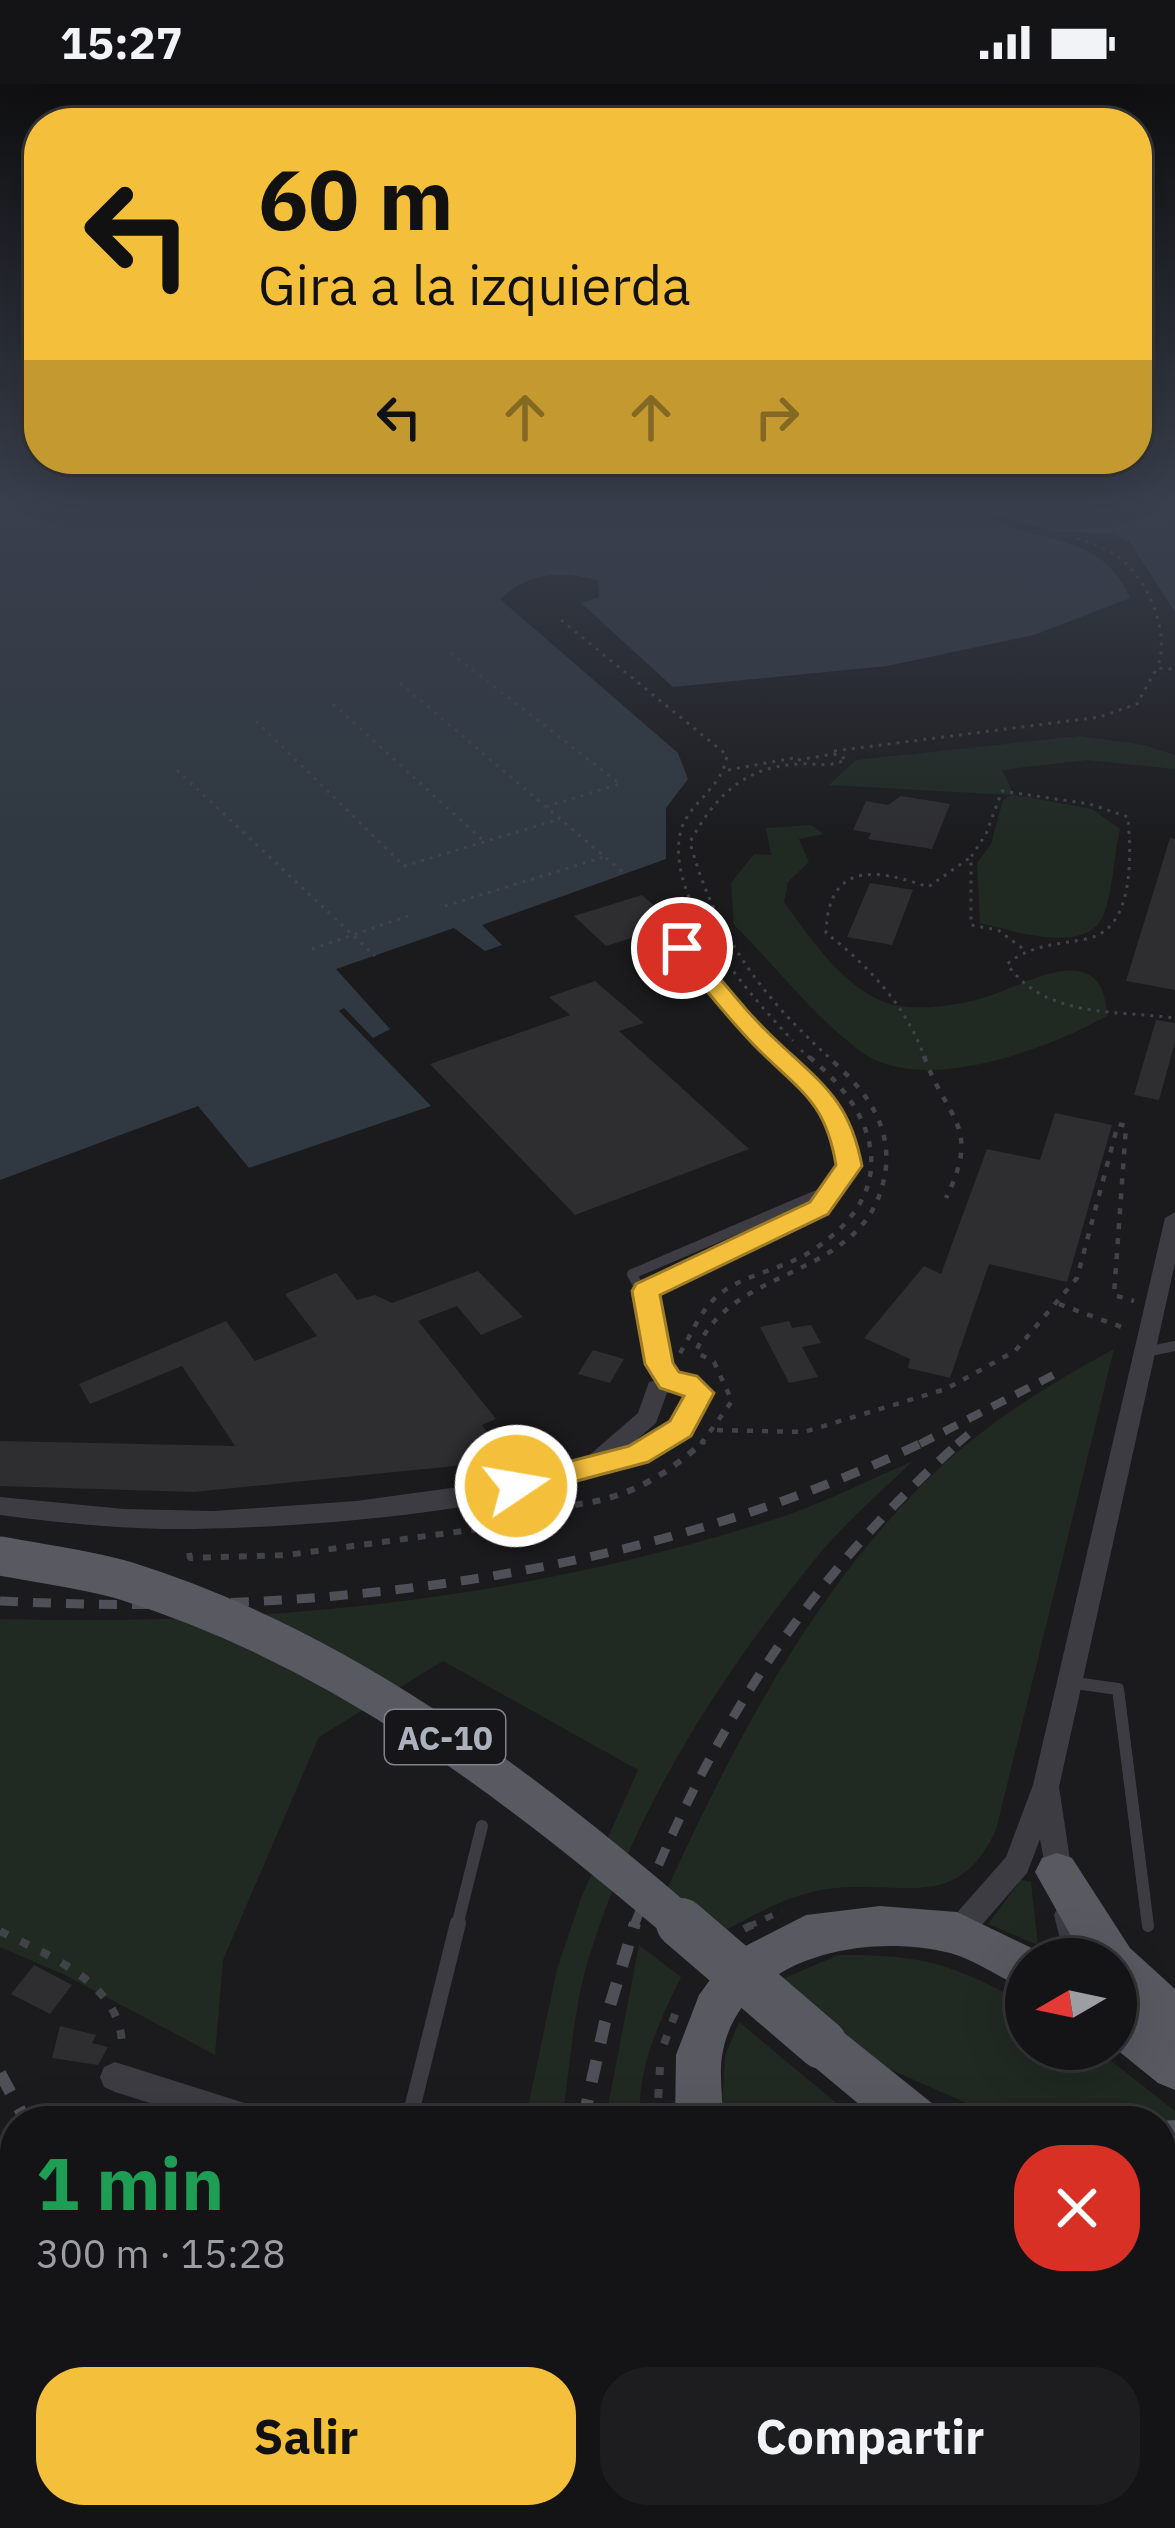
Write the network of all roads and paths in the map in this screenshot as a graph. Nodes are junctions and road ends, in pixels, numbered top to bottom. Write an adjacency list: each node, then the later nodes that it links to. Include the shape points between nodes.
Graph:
1 (1158, 616): 4 (path, via 1170,646)
2 (561, 620): 11 (path, via 727,755)
3 (451, 653): 12 (path, via 620,784)
4 (1156, 668): 5 (path); 9 (path, via 1137,704 1100,718)
5 (1175, 669)
6 (400, 683): 12 (path)
7 (333, 704): 14 (path)
8 (256, 721): 14 (path, via 404,866)
9 (800, 758): 9 (path, via 836,765 846,759 834,754); 11 (path); 37 (path, via 726,785 690,842 713,917 745,969 865,1091 884,1132 888,1167 876,1208 843,1246 731,1302 708,1323 695,1352 714,1362 732,1401)
10 (177, 770): 20 (path)
11 (728, 770): 35 (path, via 680,833 694,908 759,1006 848,1092 874,1160 864,1202 834,1235 723,1292 694,1321)
12 (545, 807): 13 (path)
13 (560, 819): 14 (path); 15 (path)
14 (485, 842)
15 (604, 856): 17 (path); 18 (path)
16 (971, 857): 22 (path, via 971,925 998,930); 22 (path, via 985,843 1002,791 1128,817 1120,921 1102,935); 27 (path, via 928,887 862,872 832,889 824,910 826,933 856,956 915,1029 936,1089 963,1129 964,1164)
17 (625, 874)
18 (446, 907)
19 (408, 916): 20 (path)
20 (353, 935): 23 (path); 24 (path)
21 (682, 948): 26 (lane, via 830,1106 849,1166)
22 (1022, 948): 25 (path, via 1007,964 1048,1002)
23 (312, 949)
24 (375, 956)
25 (1175, 1018)
26 (837, 1186): 29 (lane, via 819,1208); 29 (lane, via 632,1274)
27 (946, 1198)
28 (1175, 1218): 34 (street)
29 (646, 1291): 35 (lane)
30 (1136, 1301): 31 (path, via 1114,1295 1126,1126 1118,1124 1077,1278)
31 (1059, 1304): 32 (path); 37 (path, via 1015,1351 946,1389 804,1432)
32 (1128, 1330)
33 (1175, 1346): 34 (lane)
34 (1142, 1352): 42 (street)
35 (664, 1372): 36 (street, via 699,1393); 38 (street, via 648,1417)
36 (681, 1428): 37 (path); 38 (street, via 638,1455)
37 (718, 1430): 40 (path, via 633,1490 591,1505 570,1502 544,1520 287,1555)
38 (585, 1472): 39 (street, via 452,1499 310,1515 165,1520)
39 (0, 1506)
40 (189, 1553)
41 (0, 1556): 60 (main road, AC-10, bridge, via 126,1578 234,1616 336,1665 530,1801)
42 (1066, 1682): 43 (street); 46 (lane, via 1118,1689)
43 (1046, 1785): 45 (street); 48 (street, via 1017,1864)
44 (482, 1826): 58 (lane)
45 (1057, 1872): 49 (street); 50 (main road)
46 (1148, 1927)
47 (0, 1931): 56 (path, via 105,1994 124,2041)
48 (957, 1934): 51 (main road); 59 (main road, via 880,1926 806,1936 744,1970 716,2010 699,2055)
49 (1074, 1938)
50 (1095, 1938)
51 (1005, 1958)
52 (1137, 1983): 53 (main road)
53 (1175, 2020)
54 (1137, 2037): 55 (main road)
55 (1175, 2067)
56 (115, 2078): 57 (street)
57 (206, 2106)
58 (414, 2106)
59 (699, 2106)
60 (894, 2106)

